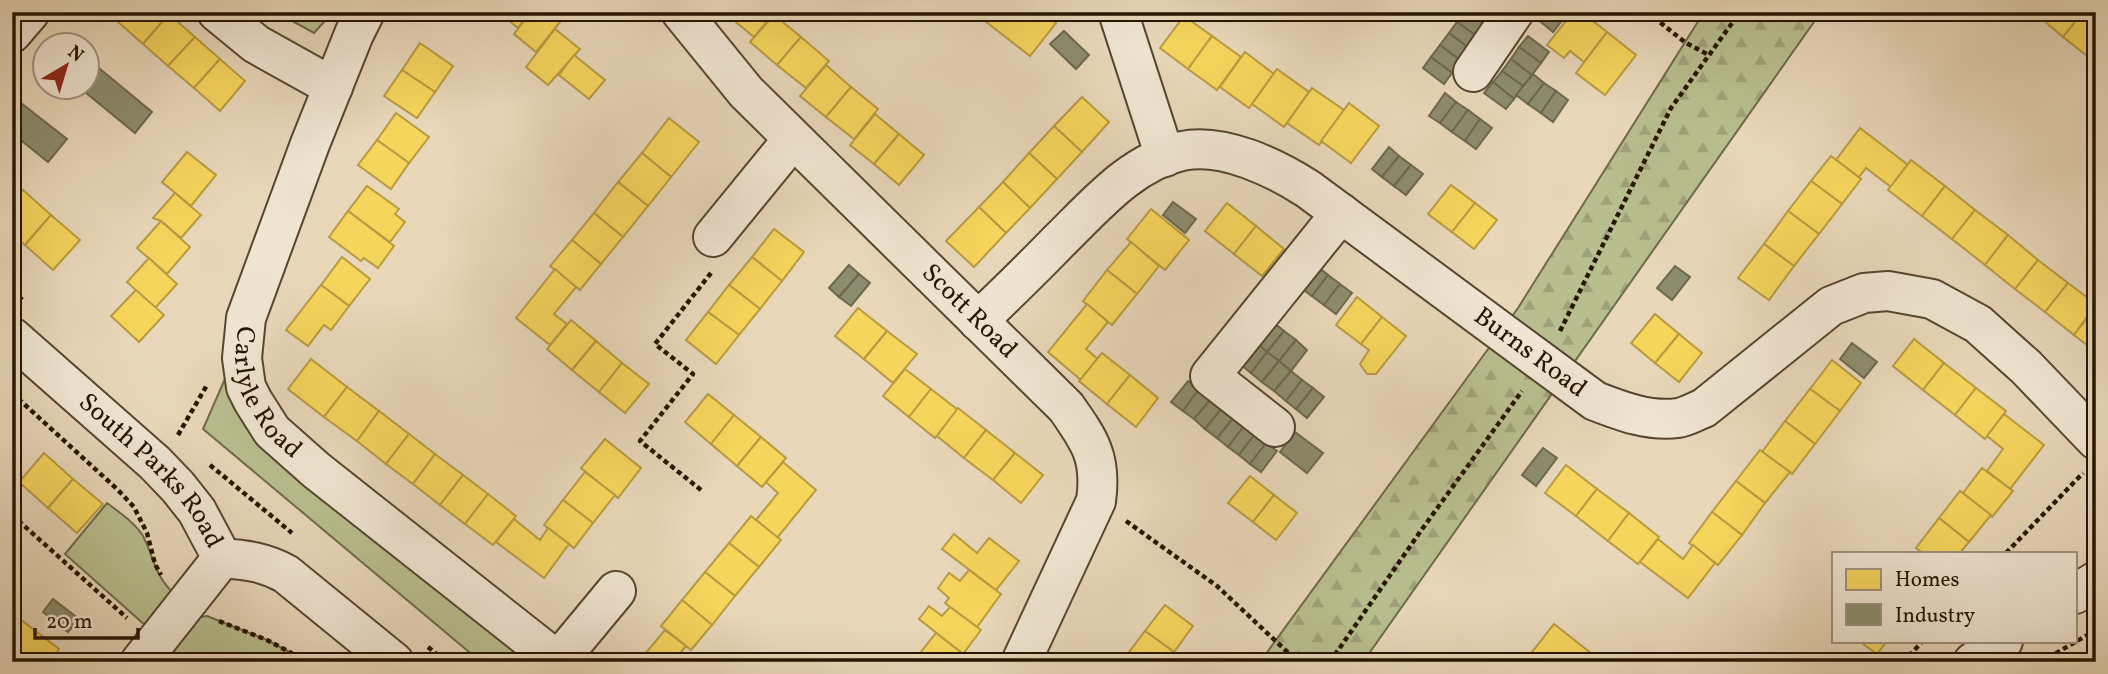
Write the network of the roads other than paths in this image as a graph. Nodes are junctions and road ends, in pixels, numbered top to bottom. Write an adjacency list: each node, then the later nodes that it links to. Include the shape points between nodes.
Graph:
1 (30, 12): 7 (street)
2 (218, 12): 9 (street, via 256,44)
3 (365, 12): 9 (street, Carlyle Road)
4 (681, 12): 10 (street, Scott Road, via 746,92)
5 (1118, 12): 11 (street)
6 (1514, 12): 8 (street)
7 (12, 33)
8 (1473, 72)
9 (333, 87): 25 (street, Carlyle Road, via 246,318 242,358 247,387 272,431 289,446)
10 (793, 139): 13 (street); 14 (street, Scott Road)
11 (1165, 157): 12 (street, Burns Road, via 1184,150 1205,150 1253,161 1276,169); 14 (street, Burns Road, via 1107,194)
12 (1341, 212): 16 (street, via 1210,376); 17 (street, Burns Road, via 1595,401 1623,412 1679,418 1704,408 1831,306 1864,293 1888,291 1932,299 1978,324 2026,367)
13 (713, 237)
14 (978, 321): 26 (street, Scott Road, via 1066,407 1094,452 1099,478 1096,500)
15 (23, 323): 18 (street, South Parks Road, via 178,487 197,511)
16 (1275, 427)
17 (2091, 454)
18 (222, 558): 23 (street); 24 (street, South Parks Road, via 271,565)
19 (2096, 581): 21 (street)
20 (615, 591): 25 (street)
21 (2076, 593)
22 (2002, 642): 27 (street)
23 (147, 652)
24 (410, 653)
25 (558, 661)
26 (1021, 662)
27 (1973, 662)

